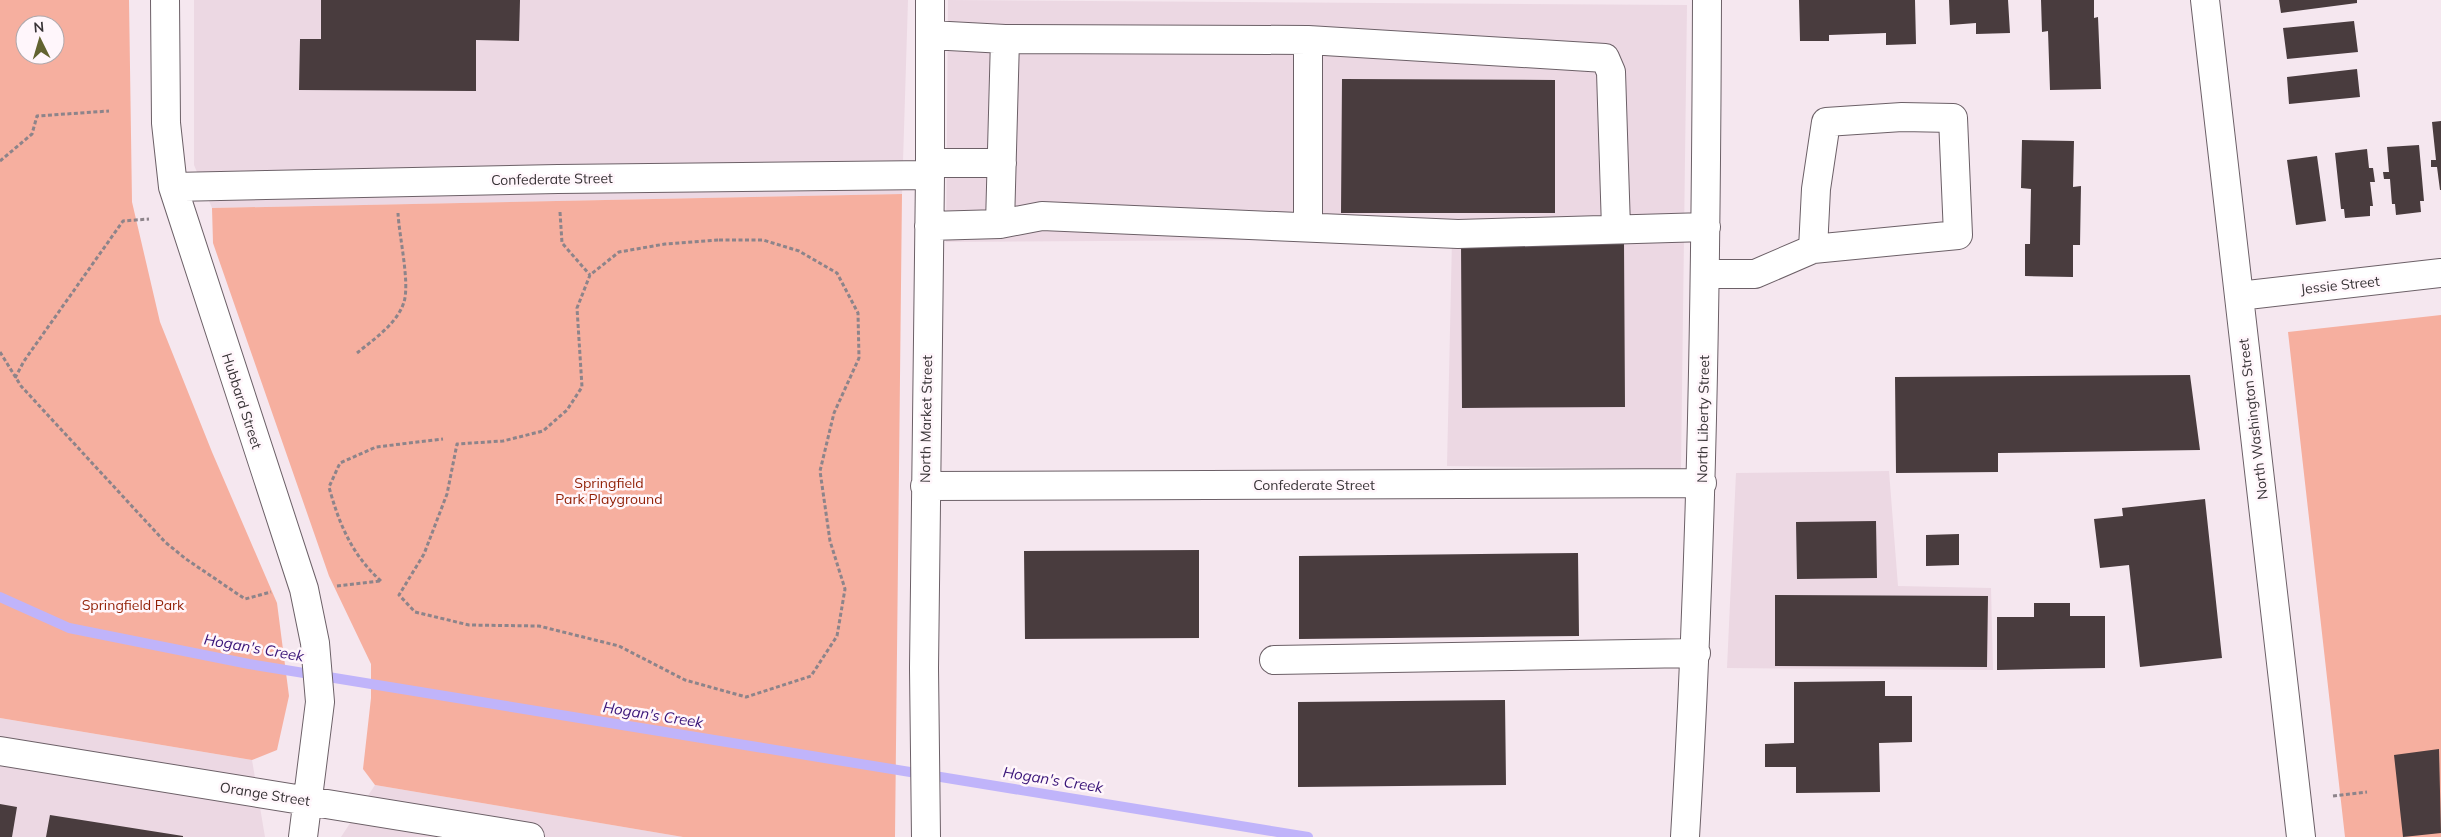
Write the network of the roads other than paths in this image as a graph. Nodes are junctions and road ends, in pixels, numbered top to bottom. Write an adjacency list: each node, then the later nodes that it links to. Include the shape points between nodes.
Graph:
1 (165, 0): 10 (street, Hubbard Street, via 166,123)
2 (930, 0): 5 (street, North Market Street)
3 (1707, 0): 14 (street, North Liberty Street)
4 (2205, 0): 19 (street, North Washington Street)
5 (930, 35): 6 (street); 9 (street, North Market Street)
6 (1005, 39): 7 (street); 8 (street)
7 (1308, 40): 13 (street); 15 (street, via 1605,58 1611,72)
8 (1002, 163): 9 (street, Confederate Street); 11 (street)
9 (930, 169): 10 (street, Confederate Street); 12 (street, North Market Street)
10 (173, 187): 25 (street, Hubbard Street, via 304,589 316,643 320,702)
11 (1000, 224): 12 (street); 13 (street, via 1042,216)
12 (929, 226): 21 (street, North Market Street)
13 (1308, 227): 15 (street, via 1458,234)
14 (1706, 227): 15 (street); 17 (street, North Liberty Street)
15 (1616, 228)
16 (1813, 249): 16 (street, via 1958,235 1953,118 1902,117 1826,122 1816,189); 17 (street, via 1755,274)
17 (1706, 274): 20 (street, North Liberty Street)
18 (2441, 274): 19 (street, Jessie Street)
19 (2239, 296): 30 (street, North Washington Street)
20 (1702, 483): 21 (street, Confederate Street); 22 (street, North Liberty Street)
21 (926, 486): 28 (street, North Market Street)
22 (1696, 653): 23 (street); 29 (street, North Liberty Street)
23 (1274, 660)
24 (0, 751): 25 (street, Orange Street)
25 (309, 801): 26 (street, Hubbard Street); 27 (street, Orange Street)
26 (303, 837)
27 (530, 837)
28 (926, 837)
29 (1685, 837)
30 (2301, 837)

